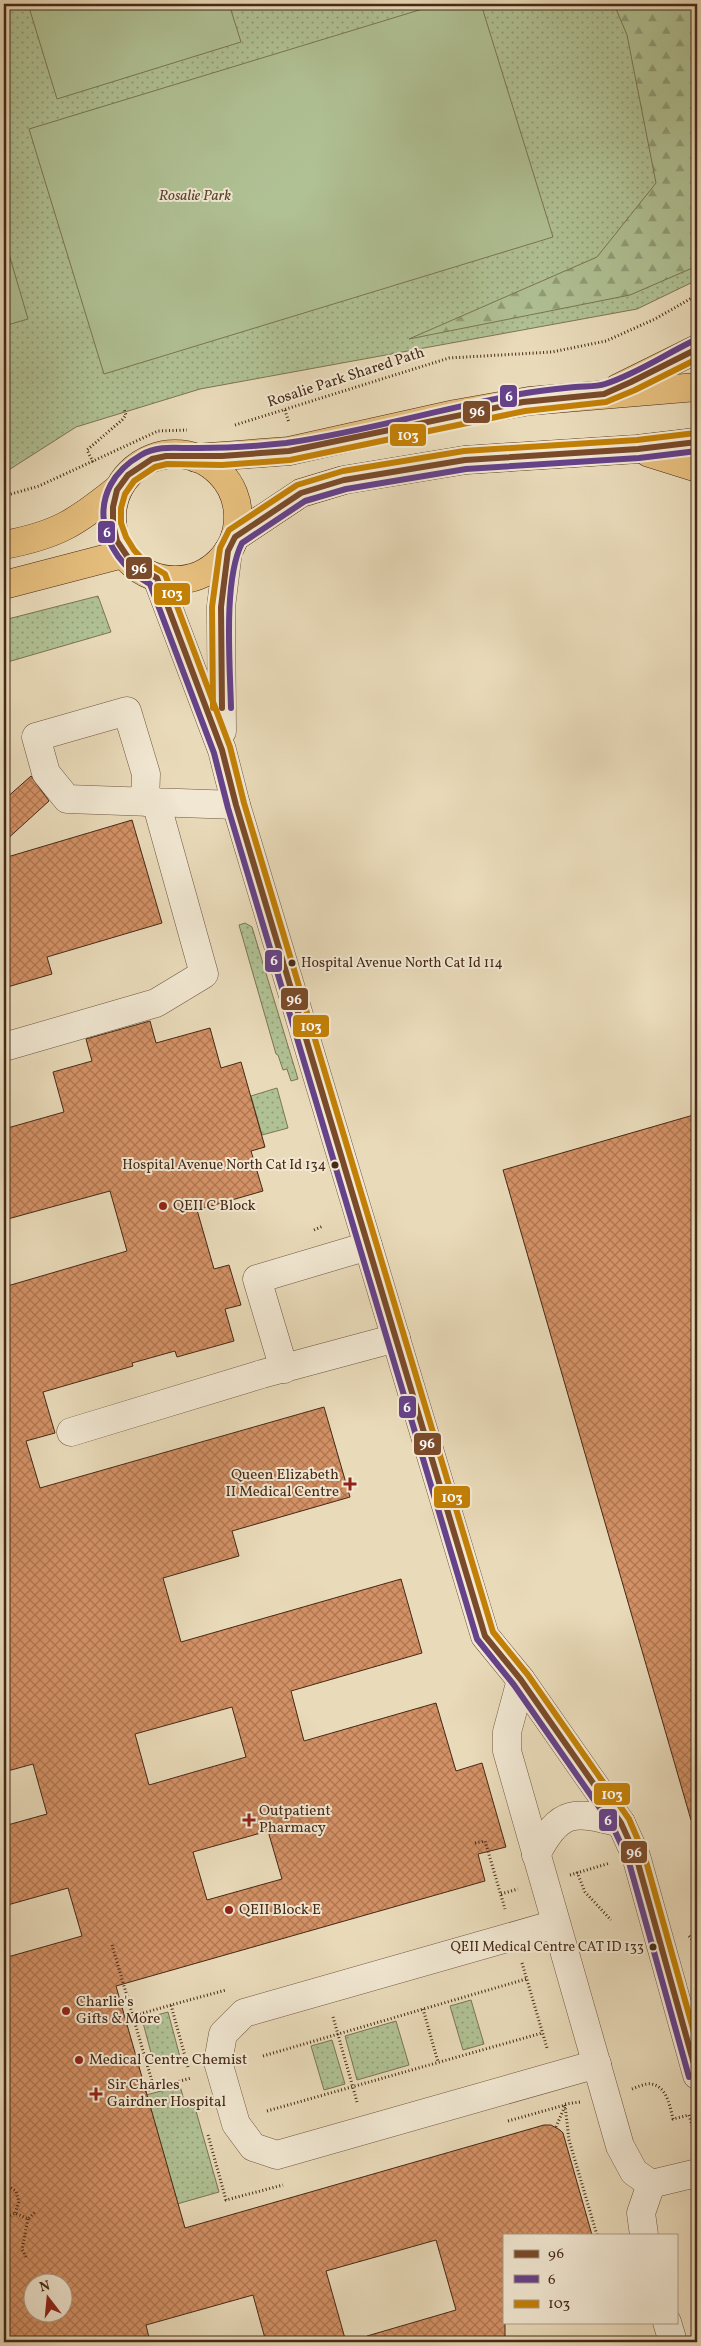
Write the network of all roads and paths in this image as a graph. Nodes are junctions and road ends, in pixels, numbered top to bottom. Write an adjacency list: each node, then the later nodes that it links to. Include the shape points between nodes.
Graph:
1 (697, 296): 6 (path, Rosalie Park Shared Path, via 606,341 552,352 449,358)
2 (697, 349): 4 (main road)
3 (697, 387): 4 (main road)
4 (608, 393): 10 (main road, via 529,400 289,451)
5 (124, 409): 11 (path, via 126,415 122,420 87,450)
6 (231, 426)
7 (194, 430): 11 (path, via 158,431)
8 (697, 442): 9 (main road)
9 (638, 449): 12 (main road); 15 (main road, via 465,460 344,480 301,493)
10 (196, 458): 13 (main road, via 178,454 152,459 129,474); 15 (main road, via 213,467 227,481 235,498 238,518)
11 (93, 462): 14 (path, via 39,486)
12 (697, 468)
13 (119, 488): 16 (main road, via 69,526 42,537); 17 (main road, via 113,504 112,522)
14 (4, 496)
15 (232, 544): 18 (main road, via 214,566 197,576 177,580); 20 (lane, via 221,607)
16 (4, 545)
17 (123, 554): 18 (main road, via 142,572); 19 (main road)
18 (157, 578): 20 (lane)
19 (4, 585)
20 (222, 750): 21 (lane)
21 (236, 805): 22 (lane, via 150,802 204,974 156,1003); 23 (lane)
22 (4, 1047)
23 (368, 1246): 24 (lane); 25 (lane, via 257,1279)
24 (396, 1338): 25 (lane); 27 (lane, via 485,1636)
25 (284, 1369): 26 (lane)
26 (71, 1432)
27 (522, 1680): 28 (lane); 29 (lane, via 507,1732 507,1751)
28 (621, 1823): 29 (lane, via 585,1814 567,1816 547,1834); 47 (lane, via 636,1856)
29 (536, 1855): 34 (lane)
30 (577, 1872): 33 (path, via 585,1892)
31 (506, 1911): 32 (path)
32 (496, 1913)
33 (611, 1920)
34 (556, 1924): 38 (lane); 46 (lane)
35 (112, 1945): 41 (path)
36 (526, 1979): 40 (path)
37 (235, 1987): 39 (path)
38 (325, 1990): 43 (path); 57 (lane, via 244,2013 223,2034 218,2062 233,2116 254,2147 277,2155)
39 (171, 2005): 41 (path); 48 (path)
40 (423, 2009): 43 (path); 45 (path)
41 (133, 2016): 51 (path)
42 (542, 2032): 45 (path)
43 (338, 2034): 44 (path); 49 (path)
44 (263, 2056)
45 (438, 2062): 49 (path)
46 (597, 2064): 57 (lane); 61 (lane, via 620,2146 634,2172)
47 (697, 2074)
48 (192, 2078): 50 (path); 51 (path)
49 (353, 2086): 54 (path); 57 (path)
50 (194, 2087)
51 (154, 2088): 52 (path)
52 (145, 2091)
53 (565, 2105): 55 (path); 56 (path); 67 (path, via 570,2140)
54 (267, 2111)
55 (508, 2122)
56 (556, 2127)
57 (365, 2130)
58 (208, 2134): 60 (path, via 226,2200)
59 (697, 2173): 61 (lane)
60 (291, 2182)
61 (651, 2184): 68 (lane, via 641,2213)
62 (4, 2187): 64 (path, via 9,2186 16,2191 19,2202)
63 (34, 2212): 65 (path)
64 (15, 2213): 65 (path); 66 (path)
65 (28, 2219): 69 (path, via 22,2249)
66 (4, 2220)
67 (597, 2234)
68 (644, 2234)
69 (26, 2258)
70 (668, 2324): 71 (lane)
71 (673, 2342)

